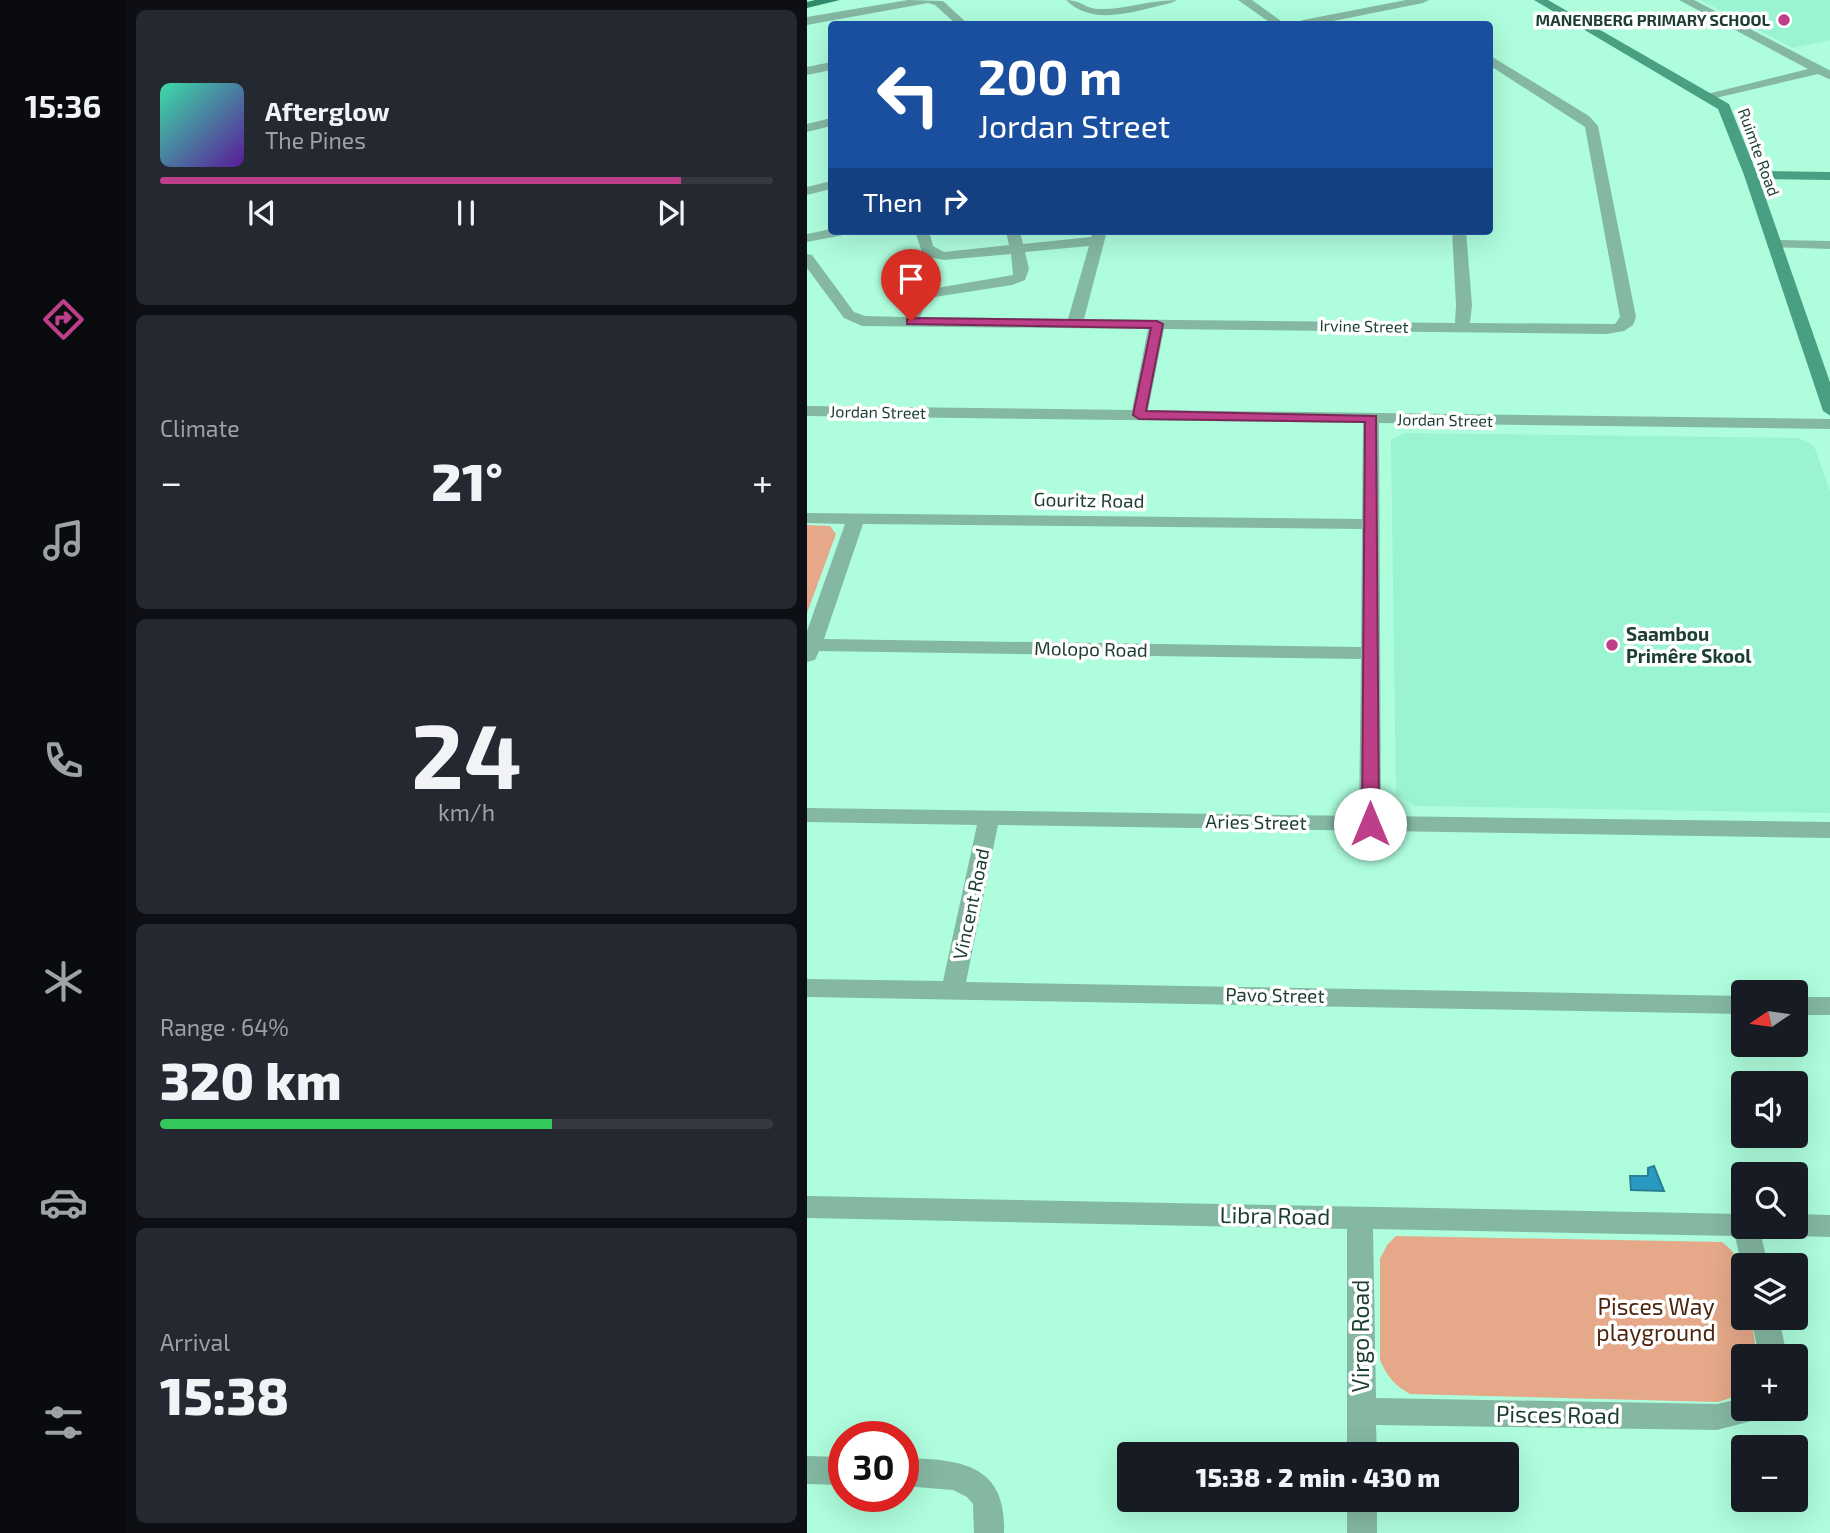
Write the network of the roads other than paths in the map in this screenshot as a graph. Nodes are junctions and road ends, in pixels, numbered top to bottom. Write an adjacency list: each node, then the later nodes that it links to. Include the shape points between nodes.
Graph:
1 (834, 0): 8 (main road)
2 (1072, 0): 3 (street, via 1089,12 1101,13)
3 (1171, 0)
4 (1244, 0): 11 (street)
5 (1422, 0): 12 (street)
6 (1540, 0): 17 (street, Ruimte Road)
7 (1685, 0): 16 (street)
8 (807, 5)
9 (807, 21): 10 (street, via 928,1 939,3)
10 (959, 21)
11 (1275, 21)
12 (1318, 21)
13 (1493, 62): 37 (street, Irvine Street, via 1590,126 1628,322 1607,329)
14 (828, 70): 15 (street)
15 (807, 71)
16 (1825, 73): 17 (street)
17 (1711, 97): 20 (street, Ruimte Road, via 1730,117)
18 (828, 123): 19 (street)
19 (807, 128)
20 (1751, 175): 21 (street); 30 (street, Ruimte Road)
21 (1830, 176)
22 (828, 186): 23 (street)
23 (807, 191)
24 (828, 234): 29 (street)
25 (923, 235): 32 (street, via 925,249 937,255)
26 (1014, 235): 32 (street)
27 (1459, 235): 37 (street)
28 (1098, 236): 32 (street); 35 (street)
29 (807, 238)
30 (1774, 244): 31 (street); 39 (street, Ruimte Road)
31 (1830, 245)
32 (1018, 249): 34 (street, via 1022,269 1018,279 924,294)
33 (807, 258): 34 (street, Irvine Street, via 854,319)
34 (911, 321): 35 (street, Irvine Street)
35 (1075, 323): 36 (street, Irvine Street)
36 (1157, 324): 37 (street, Irvine Street); 40 (street)
37 (1462, 327)
38 (807, 411): 40 (street, Jordan Street)
39 (1830, 411)
40 (1139, 415): 41 (street, Jordan Street)
41 (1371, 419): 42 (street, Jordan Street); 45 (street)
42 (1830, 424)
43 (807, 518): 44 (street, Gouritz Road)
44 (855, 519): 45 (street, Gouritz Road); 46 (street)
45 (1370, 524): 47 (street)
46 (809, 652): 47 (street, Molopo Road)
47 (1370, 653): 50 (street)
48 (807, 815): 49 (street, Aries Street)
49 (989, 818): 50 (street, Aries Street); 53 (street, Vincent Road)
50 (1370, 824): 51 (street, Aries Street)
51 (1830, 830)
52 (807, 988): 53 (street, Pavo Street)
53 (953, 989): 54 (street, Pavo Street)
54 (1731, 1005)
55 (1808, 1006): 56 (street)
56 (1830, 1006)
57 (807, 1207): 58 (street, Libra Road)
58 (1360, 1217): 60 (street, Libra Road); 62 (street, Virgo Road)
59 (1808, 1225): 61 (street)
60 (1731, 1226)
61 (1830, 1226)
62 (1361, 1411): 63 (street, Pisces Road, via 1717,1418); 64 (street, Virgo Road)
63 (1731, 1414)
64 (1362, 1442)
65 (807, 1470): 66 (street)
66 (828, 1471)
67 (919, 1472): 69 (street, via 962,1477 981,1488 989,1505)
68 (1362, 1512): 70 (street)
69 (989, 1533)
70 (1362, 1533)

